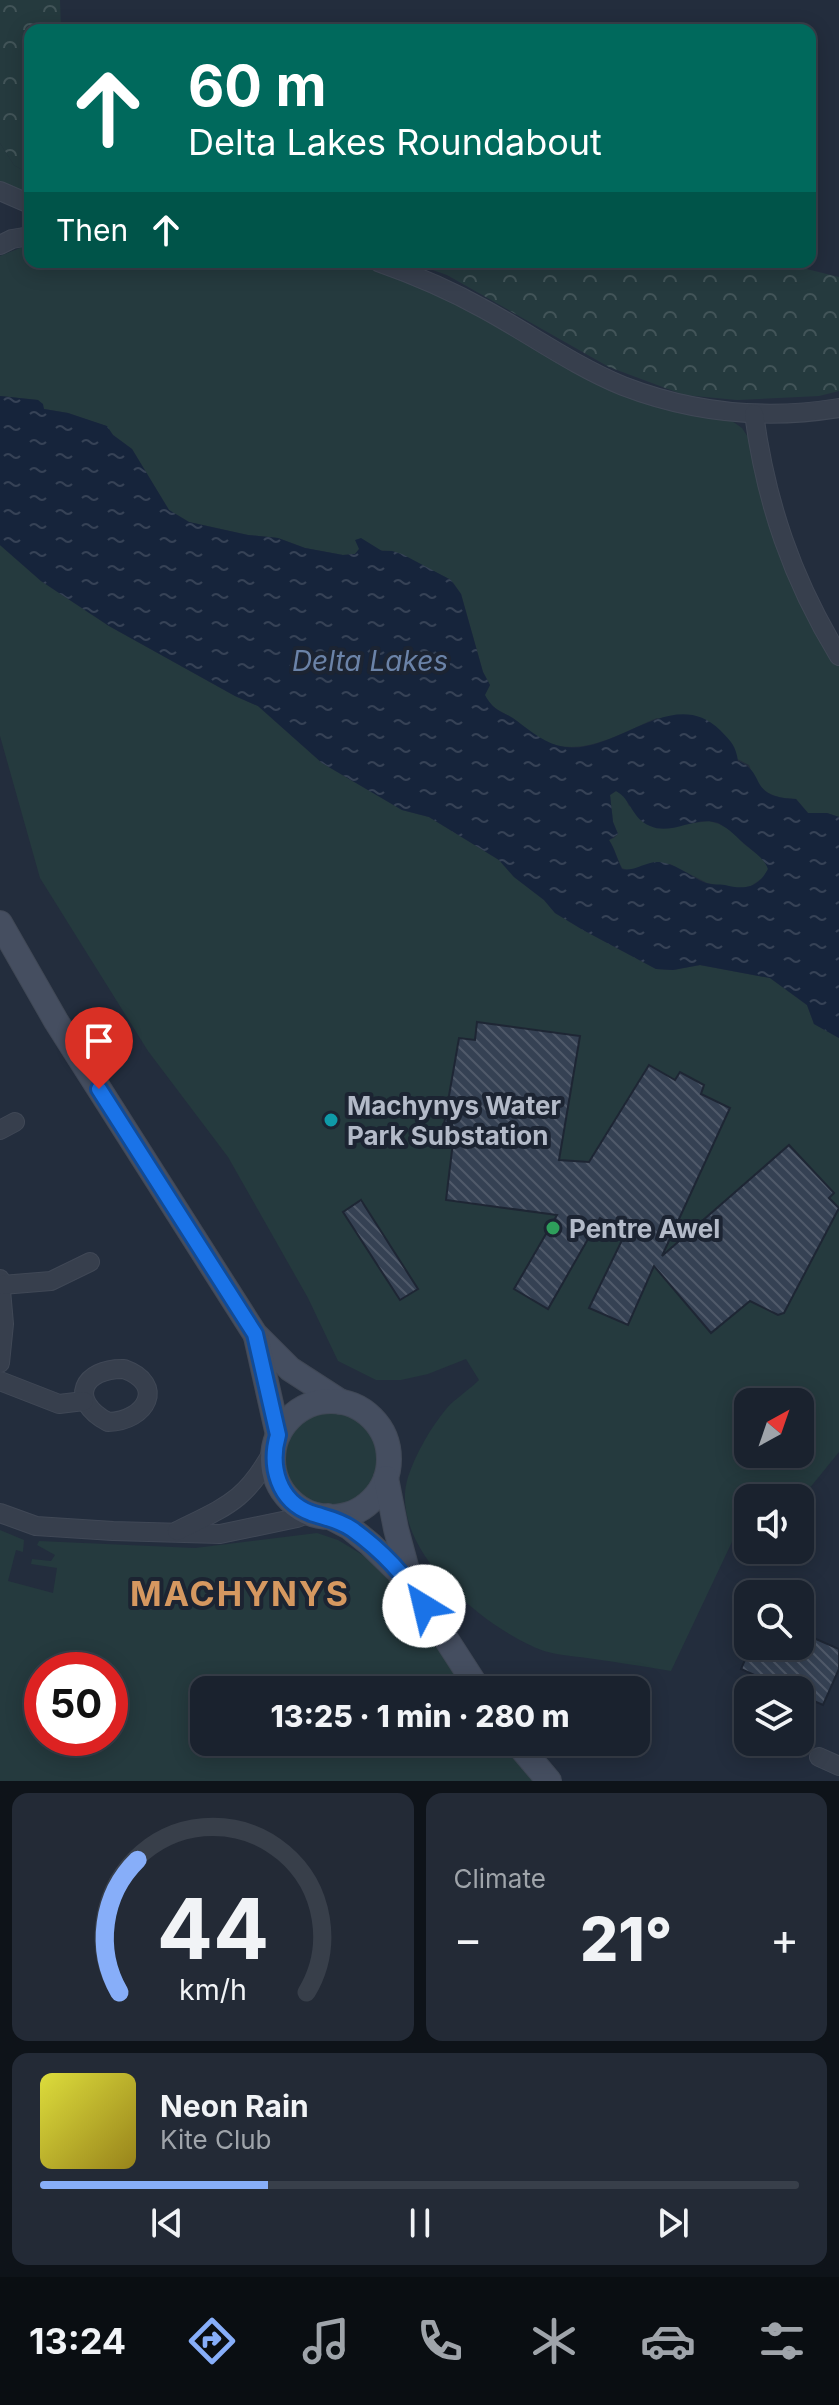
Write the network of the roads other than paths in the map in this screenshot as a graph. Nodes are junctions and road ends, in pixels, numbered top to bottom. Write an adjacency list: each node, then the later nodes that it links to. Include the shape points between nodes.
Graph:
1 (0, 191): 2 (street)
2 (24, 201)
3 (24, 237): 4 (street)
4 (0, 245)
5 (394, 268): 7 (street, via 483,308 622,385 682,405)
6 (839, 408): 7 (street)
7 (754, 414): 8 (street, via 762,471 781,534 819,624)
8 (839, 656)
9 (0, 923): 12 (main road, via 64,1034)
10 (90, 1262): 11 (street, via 51,1281)
11 (1, 1282): 13 (street)
12 (255, 1334): 16 (main road, via 290,1369); 17 (main road)
13 (0, 1363)
14 (0, 1381): 15 (street, via 59,1404)
15 (84, 1401)
16 (341, 1402): 17 (main road, via 325,1401 296,1413); 18 (main road, via 356,1406 380,1427 389,1452)
17 (276, 1442): 20 (main road, via 274,1463 283,1490 295,1503); 21 (street, via 243,1494)
18 (386, 1478): 20 (main road, via 362,1508 345,1515); 22 (main road)
19 (0, 1513): 21 (street, via 36,1526)
20 (319, 1514): 21 (street, via 220,1534); 22 (main road, via 349,1527)
21 (175, 1533)
22 (410, 1583): 23 (main road)
23 (470, 1676)
24 (528, 1756): 27 (main road)
25 (819, 1757): 26 (street)
26 (839, 1766)
27 (549, 1781)

